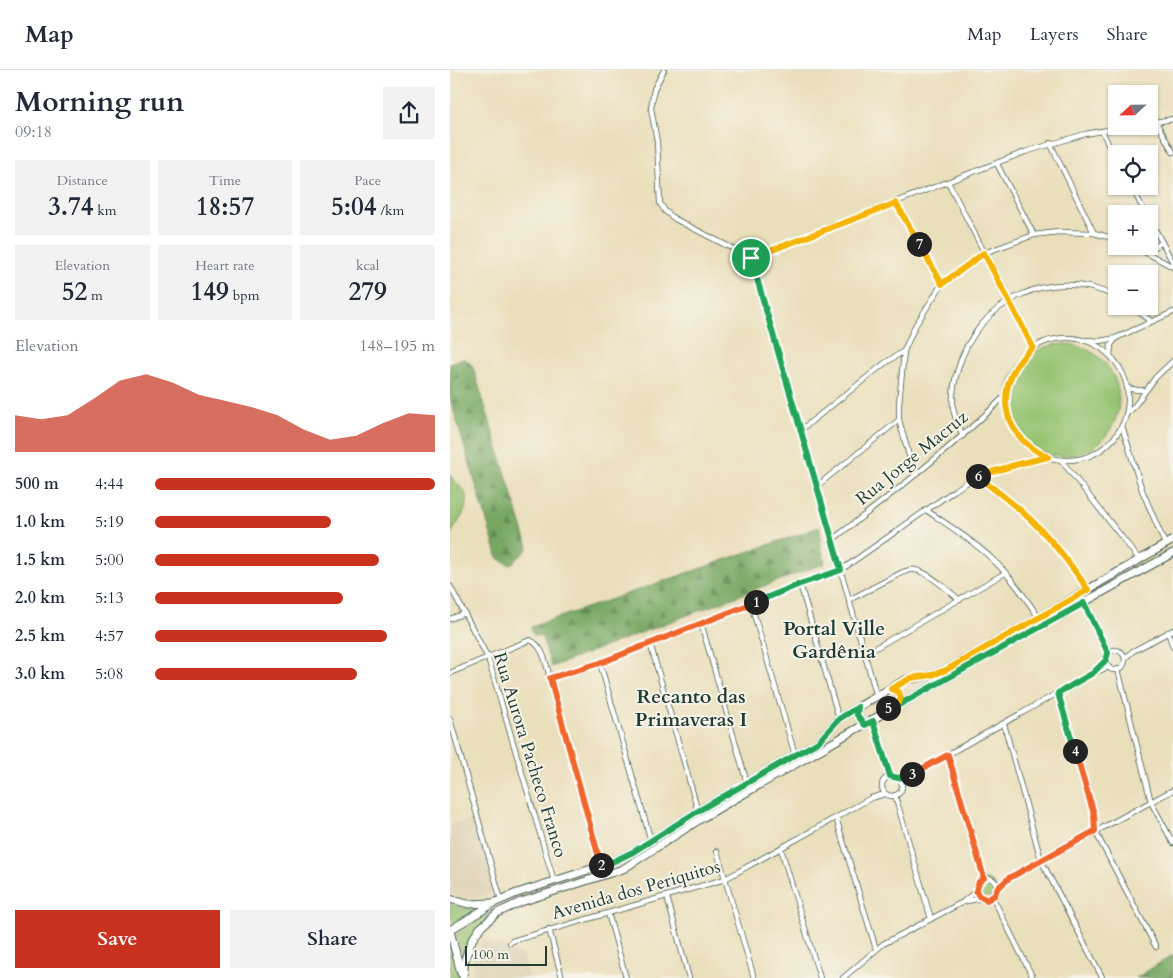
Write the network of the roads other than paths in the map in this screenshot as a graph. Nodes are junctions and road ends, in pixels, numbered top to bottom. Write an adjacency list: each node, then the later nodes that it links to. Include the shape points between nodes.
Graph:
1 (664, 70): 21 (street, via 654,89 651,108 662,208 675,219)
2 (1173, 119): 3 (street)
3 (1158, 122)
4 (1158, 126): 9 (street)
5 (1108, 130): 6 (street)
6 (1102, 131): 7 (street); 8 (street)
7 (1050, 144): 10 (street); 13 (street)
8 (1109, 145)
9 (1173, 152)
10 (997, 164): 11 (street); 14 (street)
11 (948, 182): 12 (street); 19 (street)
12 (896, 203): 21 (street); 24 (street)
13 (1094, 233): 14 (street); 16 (street)
14 (1034, 235): 19 (street)
15 (1158, 235): 17 (street)
16 (1108, 237)
17 (1162, 242): 18 (street); 22 (street)
18 (1158, 245)
19 (984, 253): 24 (street); 26 (street)
20 (1150, 255): 23 (street)
21 (751, 258): 42 (street)
22 (1173, 263)
23 (1173, 268)
24 (942, 284): 33 (street, via 915,326)
25 (1108, 293): 26 (street, via 1076,286 1052,286 1024,293)
26 (1009, 301): 32 (street); 43 (street, via 978,326 960,360 953,386 953,408)
27 (1173, 312): 29 (street)
28 (1143, 315): 29 (street)
29 (1151, 321): 30 (street)
30 (1116, 338): 31 (street); 34 (street, via 1111,344)
31 (1086, 340): 32 (street, via 1059,338); 34 (street)
32 (1033, 347): 38 (street, via 1014,368)
33 (904, 351): 40 (street); 42 (street, via 884,363)
34 (1110, 355): 36 (street, via 1121,370)
35 (1173, 361): 37 (street)
36 (1127, 388): 37 (street); 39 (street)
37 (1145, 390): 39 (street)
38 (1006, 395): 43 (street, Rua Jorge Macruz); 44 (street, via 1007,411 1016,432 1032,449)
39 (1126, 414): 41 (street)
40 (899, 420): 46 (street, via 910,459); 48 (street)
41 (1122, 426): 45 (street, via 1103,449 1087,457); 52 (street, via 1142,490)
42 (802, 430): 48 (street)
43 (963, 436): 46 (street, Rua Jorge Macruz)
44 (1048, 457): 45 (street); 47 (street)
45 (1061, 460): 54 (street)
46 (918, 474): 50 (street, Rua Jorge Macruz)
47 (977, 476): 49 (street); 59 (street, via 1034,522)
48 (817, 486): 50 (street)
49 (926, 510): 55 (street); 56 (street, via 963,535)
50 (832, 540): 55 (street)
51 (1173, 540): 52 (main road)
52 (1165, 544): 54 (main road)
53 (1173, 553): 62 (main road)
54 (1139, 559): 59 (main road)
55 (841, 570): 57 (street); 60 (street)
56 (1005, 573): 61 (street); 65 (street)
57 (800, 584): 63 (street); 88 (street)
58 (450, 586): 64 (street, Rua Aurora Pacheco Franco)
59 (1088, 590): 65 (main road)
60 (849, 600): 61 (street, via 911,570 933,579); 72 (street)
61 (960, 600): 72 (street)
62 (1084, 603): 71 (street); 86 (main road)
63 (751, 604): 67 (street); 92 (street)
64 (465, 613): 66 (street); 74 (street, Rua Aurora Pacheco Franco)
65 (1039, 618): 82 (main road, via 946,670 911,678)
66 (450, 619)
67 (701, 623): 69 (street); 97 (street)
68 (1171, 631): 70 (street); 73 (street)
69 (650, 643): 76 (street); 105 (street)
70 (1173, 647)
71 (1108, 653): 73 (street, via 1114,650); 75 (street)
72 (864, 654): 84 (street)
73 (1124, 656): 78 (street, via 1123,666)
74 (488, 658): 79 (street); 81 (street, via 532,640 540,648); 117 (street, Rua Aurora Pacheco Franco)
75 (1106, 660): 77 (street); 80 (street)
76 (600, 663): 81 (street); 108 (street)
77 (1110, 667): 78 (street); 80 (street)
78 (1118, 669): 104 (street)
79 (450, 673)
80 (1093, 673): 83 (street)
81 (550, 678): 113 (street)
82 (891, 689): 84 (main road); 86 (main road, via 899,692 901,698)
83 (1058, 693): 90 (street); 107 (street, via 1094,814)
84 (876, 696): 85 (main road)
85 (858, 707): 88 (main road); 91 (main road, via 857,715)
86 (884, 713): 89 (main road)
87 (450, 719): 125 (street)
88 (839, 719): 92 (main road, via 818,742)
89 (873, 721): 91 (main road); 95 (street)
90 (1004, 724): 93 (street); 112 (street)
91 (865, 725): 135 (main road, via 702,818 623,868 521,902 496,914 472,940)
92 (794, 755): 97 (main road)
93 (948, 755): 94 (street); 114 (street)
94 (913, 774): 96 (street); 98 (street)
95 (890, 776): 96 (street); 99 (street)
96 (898, 778): 98 (street)
97 (747, 783): 105 (main road)
98 (902, 785): 102 (street)
99 (882, 786): 101 (street); 103 (street)
100 (1173, 790): 104 (street)
101 (886, 794): 102 (street); 103 (street)
102 (894, 795): 128 (street)
103 (872, 798): 106 (street, Avenida dos Periquitos)
104 (1151, 802): 107 (street); 109 (street)
105 (698, 811): 108 (main road)
106 (836, 818): 110 (street, Avenida dos Periquitos); 133 (street)
107 (1095, 831): 112 (street); 132 (street)
108 (651, 841): 113 (main road)
109 (1173, 843)
110 (781, 849): 116 (street, Avenida dos Periquitos); 140 (street)
111 (717, 851): 116 (street)
112 (1041, 860): 115 (street); 134 (street)
113 (601, 866): 117 (main road)
114 (984, 878): 118 (street); 120 (street)
115 (1009, 878): 118 (street); 119 (street)
116 (726, 879): 121 (street, Avenida dos Periquitos); 139 (street)
117 (554, 881): 125 (main road)
118 (994, 881): 119 (street)
119 (997, 889): 123 (street)
120 (976, 891): 122 (street); 126 (street)
121 (667, 897): 127 (street, Avenida dos Periquitos); 138 (street)
122 (981, 898): 123 (street); 126 (street)
123 (993, 898): 142 (street)
124 (450, 899): 125 (main road, via 468,904)
125 (498, 901): 130 (main road)
126 (963, 902): 128 (street)
127 (608, 913): 129 (street, Avenida dos Periquitos); 137 (street)
128 (931, 919): 133 (street)
129 (549, 929): 131 (street, Avenida dos Periquitos); 136 (street)
130 (450, 931): 135 (main road)
131 (510, 943)
132 (1156, 947)
133 (876, 949): 141 (street)
134 (1102, 977)
135 (463, 978)
136 (562, 978)
137 (626, 978)
138 (690, 978)
139 (754, 978)
140 (820, 978)
141 (843, 978)
142 (1033, 978)

